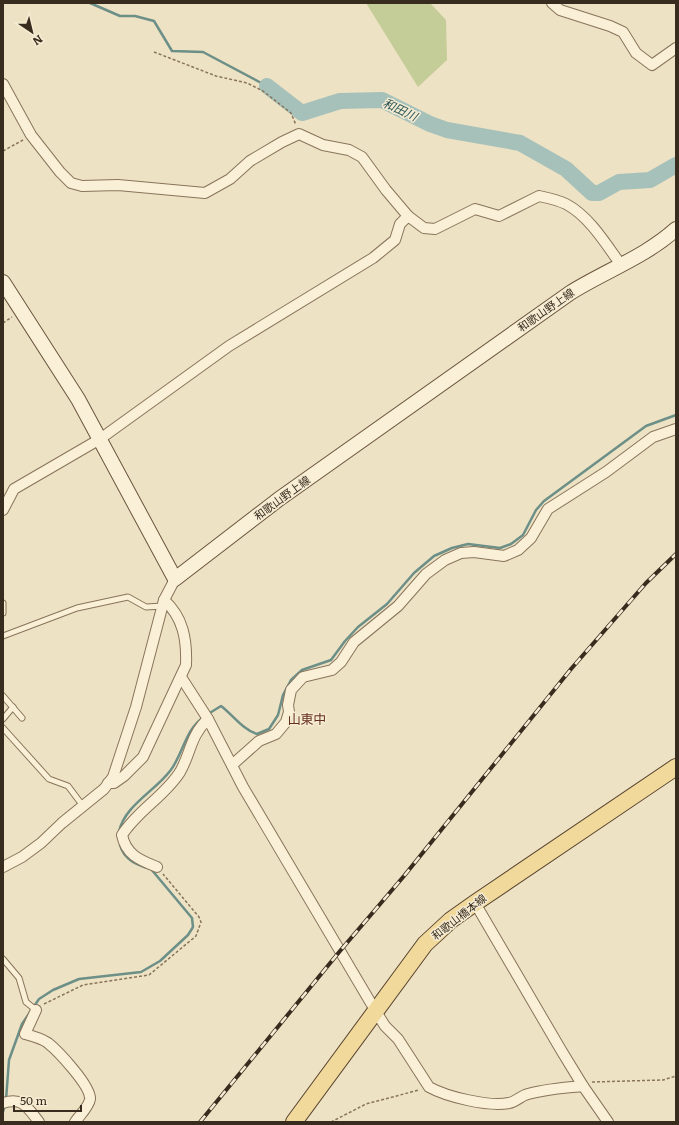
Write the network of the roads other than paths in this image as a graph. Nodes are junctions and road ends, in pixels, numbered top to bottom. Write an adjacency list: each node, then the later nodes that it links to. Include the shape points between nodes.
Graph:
1 (552, 3): 2 (street, via 560,10 623,32 636,53 652,65)
2 (676, 48)
3 (3, 84): 4 (street, via 31,135 72,183 82,186 118,185 205,193 230,179 250,161 299,134 323,145 349,150 362,157)
4 (408, 216): 6 (street, via 424,228 435,229 475,208 499,216 539,196 566,204 578,212 602,238); 9 (street, via 400,224 395,240 373,258 229,346)
5 (676, 229): 6 (main road, 和歌山野上線, via 642,255)
6 (621, 265): 11 (main road, 和歌山野上線, via 591,280 551,307 279,499)
7 (3, 282): 9 (main road, via 78,399)
8 (676, 429): 23 (street, via 653,437 606,472 548,509 531,538 518,550 504,556 461,553 445,560 426,574 398,606 354,642 341,662 332,670 303,677 291,690 286,722 276,734 259,741)
9 (100, 439): 10 (street, via 14,489); 11 (main road)
10 (3, 510)
11 (175, 579): 13 (street)
12 (3, 603): 14 (lane)
13 (163, 603): 15 (lane, via 146,607 128,597 77,608); 16 (street, via 178,616 183,627 186,664); 25 (street, via 136,708 113,777)
14 (3, 613)
15 (3, 636)
16 (182, 677): 21 (street); 25 (street, via 143,757 124,776 114,783)
17 (3, 696): 18 (lane)
18 (14, 707): 19 (lane); 20 (lane)
19 (22, 718)
20 (3, 719)
21 (208, 719): 23 (street); 28 (street, via 195,734 174,781 131,821 122,835 124,846 137,859)
22 (3, 728): 26 (lane, via 49,779 68,786)
23 (232, 765): 32 (street)
24 (676, 767): 29 (main road, 和歌山橋本線)
25 (108, 783): 26 (street)
26 (83, 806): 27 (street, via 41,843)
27 (3, 867)
28 (157, 868)
29 (475, 903): 32 (main road, 和歌山橋本線, via 451,920 425,944); 33 (street)
30 (3, 959): 31 (lane, via 19,978 26,1002)
31 (36, 1010): 36 (street, via 25,1034 48,1043 68,1062 88,1091 90,1098 87,1106)
32 (375, 1010): 33 (street, via 385,1026 398,1039 429,1087 437,1091 463,1098 510,1103 525,1095); 37 (main road, 和歌山橋本線)
33 (582, 1084): 38 (street)
34 (3, 1103): 35 (street, via 20,1101)
35 (39, 1122)
36 (75, 1122)
37 (294, 1122)
38 (608, 1122)

